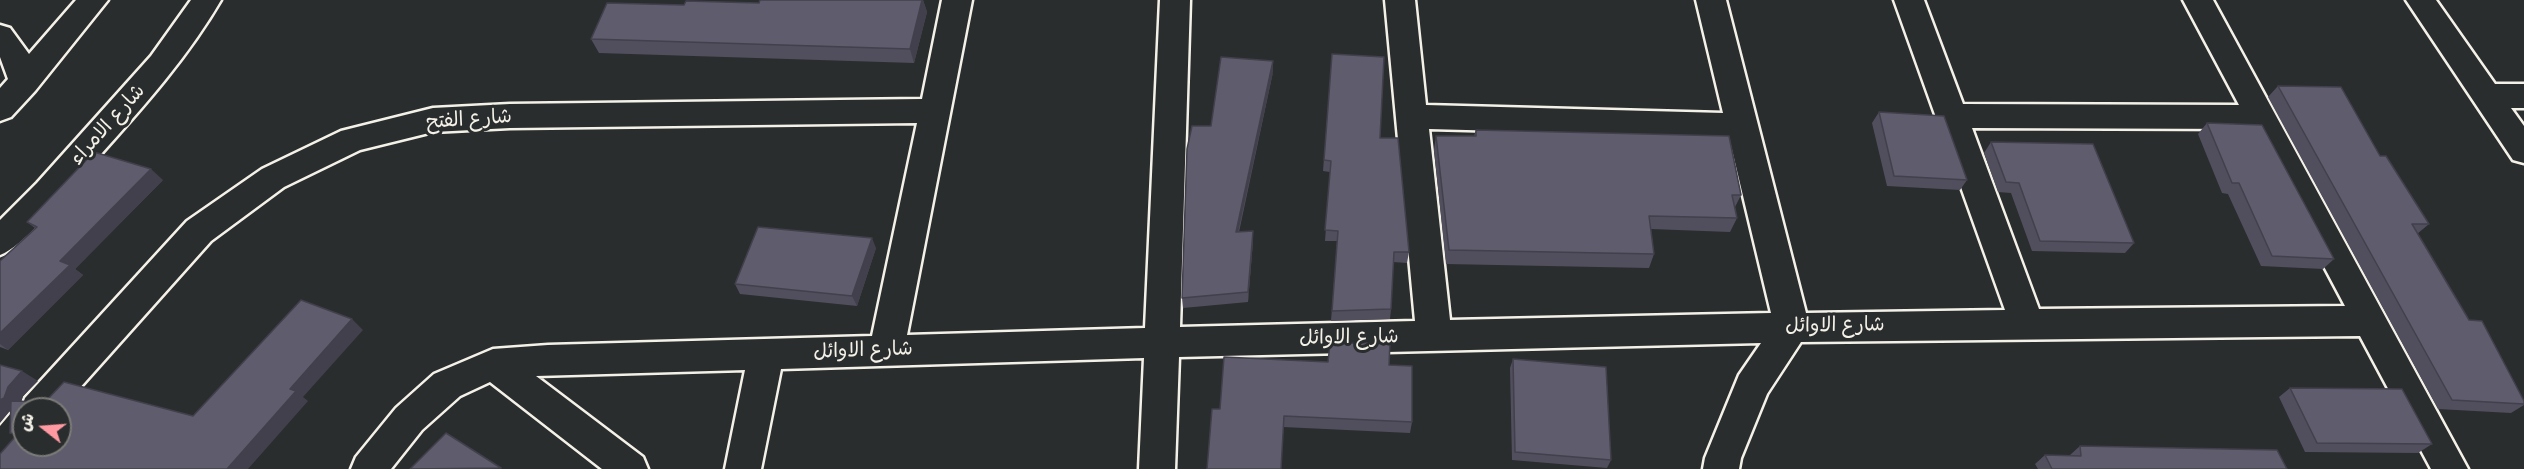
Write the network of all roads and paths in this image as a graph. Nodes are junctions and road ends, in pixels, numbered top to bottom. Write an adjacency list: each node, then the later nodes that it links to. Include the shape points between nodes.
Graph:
1 (93, 0): 11 (street)
2 (206, 0): 21 (street, شارع الامراء, via 162,64)
3 (957, 0): 15 (street)
4 (1176, 0): 26 (street)
5 (1400, 0): 17 (street)
6 (1711, 0): 19 (street)
7 (1909, 0): 16 (street)
8 (2198, 0): 18 (street)
9 (2421, 0): 12 (street)
10 (0, 36): 11 (street, via 15,55)
11 (24, 82): 14 (street)
12 (2487, 96): 13 (street); 20 (street)
13 (2524, 96)
14 (0, 109)
15 (935, 111): 27 (street); 30 (street, شارع الفتح, via 510,116 433,120 352,140 273,178 199,231)
16 (1951, 116): 18 (street); 23 (street)
17 (1412, 117): 19 (street); 25 (street)
18 (2262, 117): 22 (street)
19 (1742, 125): 24 (street)
20 (2524, 151)
21 (0, 241)
22 (2370, 321): 23 (street, شارع الاوائل); 38 (street)
23 (2027, 322): 24 (street, شارع الاوائل)
24 (1792, 327): 25 (street, شارع الاوائل); 37 (street, via 1752,386)
25 (1434, 336): 26 (street, شارع الاوائل)
26 (1162, 343): 27 (street, شارع الاوائل); 36 (street)
27 (886, 351): 28 (street, شارع الاوائل)
28 (766, 354): 29 (street, شارع الاوائل); 35 (street)
29 (494, 364): 33 (street, شارع الاوائل, via 447,386 409,419); 34 (street)
30 (49, 397)
31 (12, 438): 32 (street)
32 (0, 452)
33 (369, 469)
34 (630, 469)
35 (743, 469)
36 (1157, 469)
37 (1721, 469)
38 (2450, 469)

